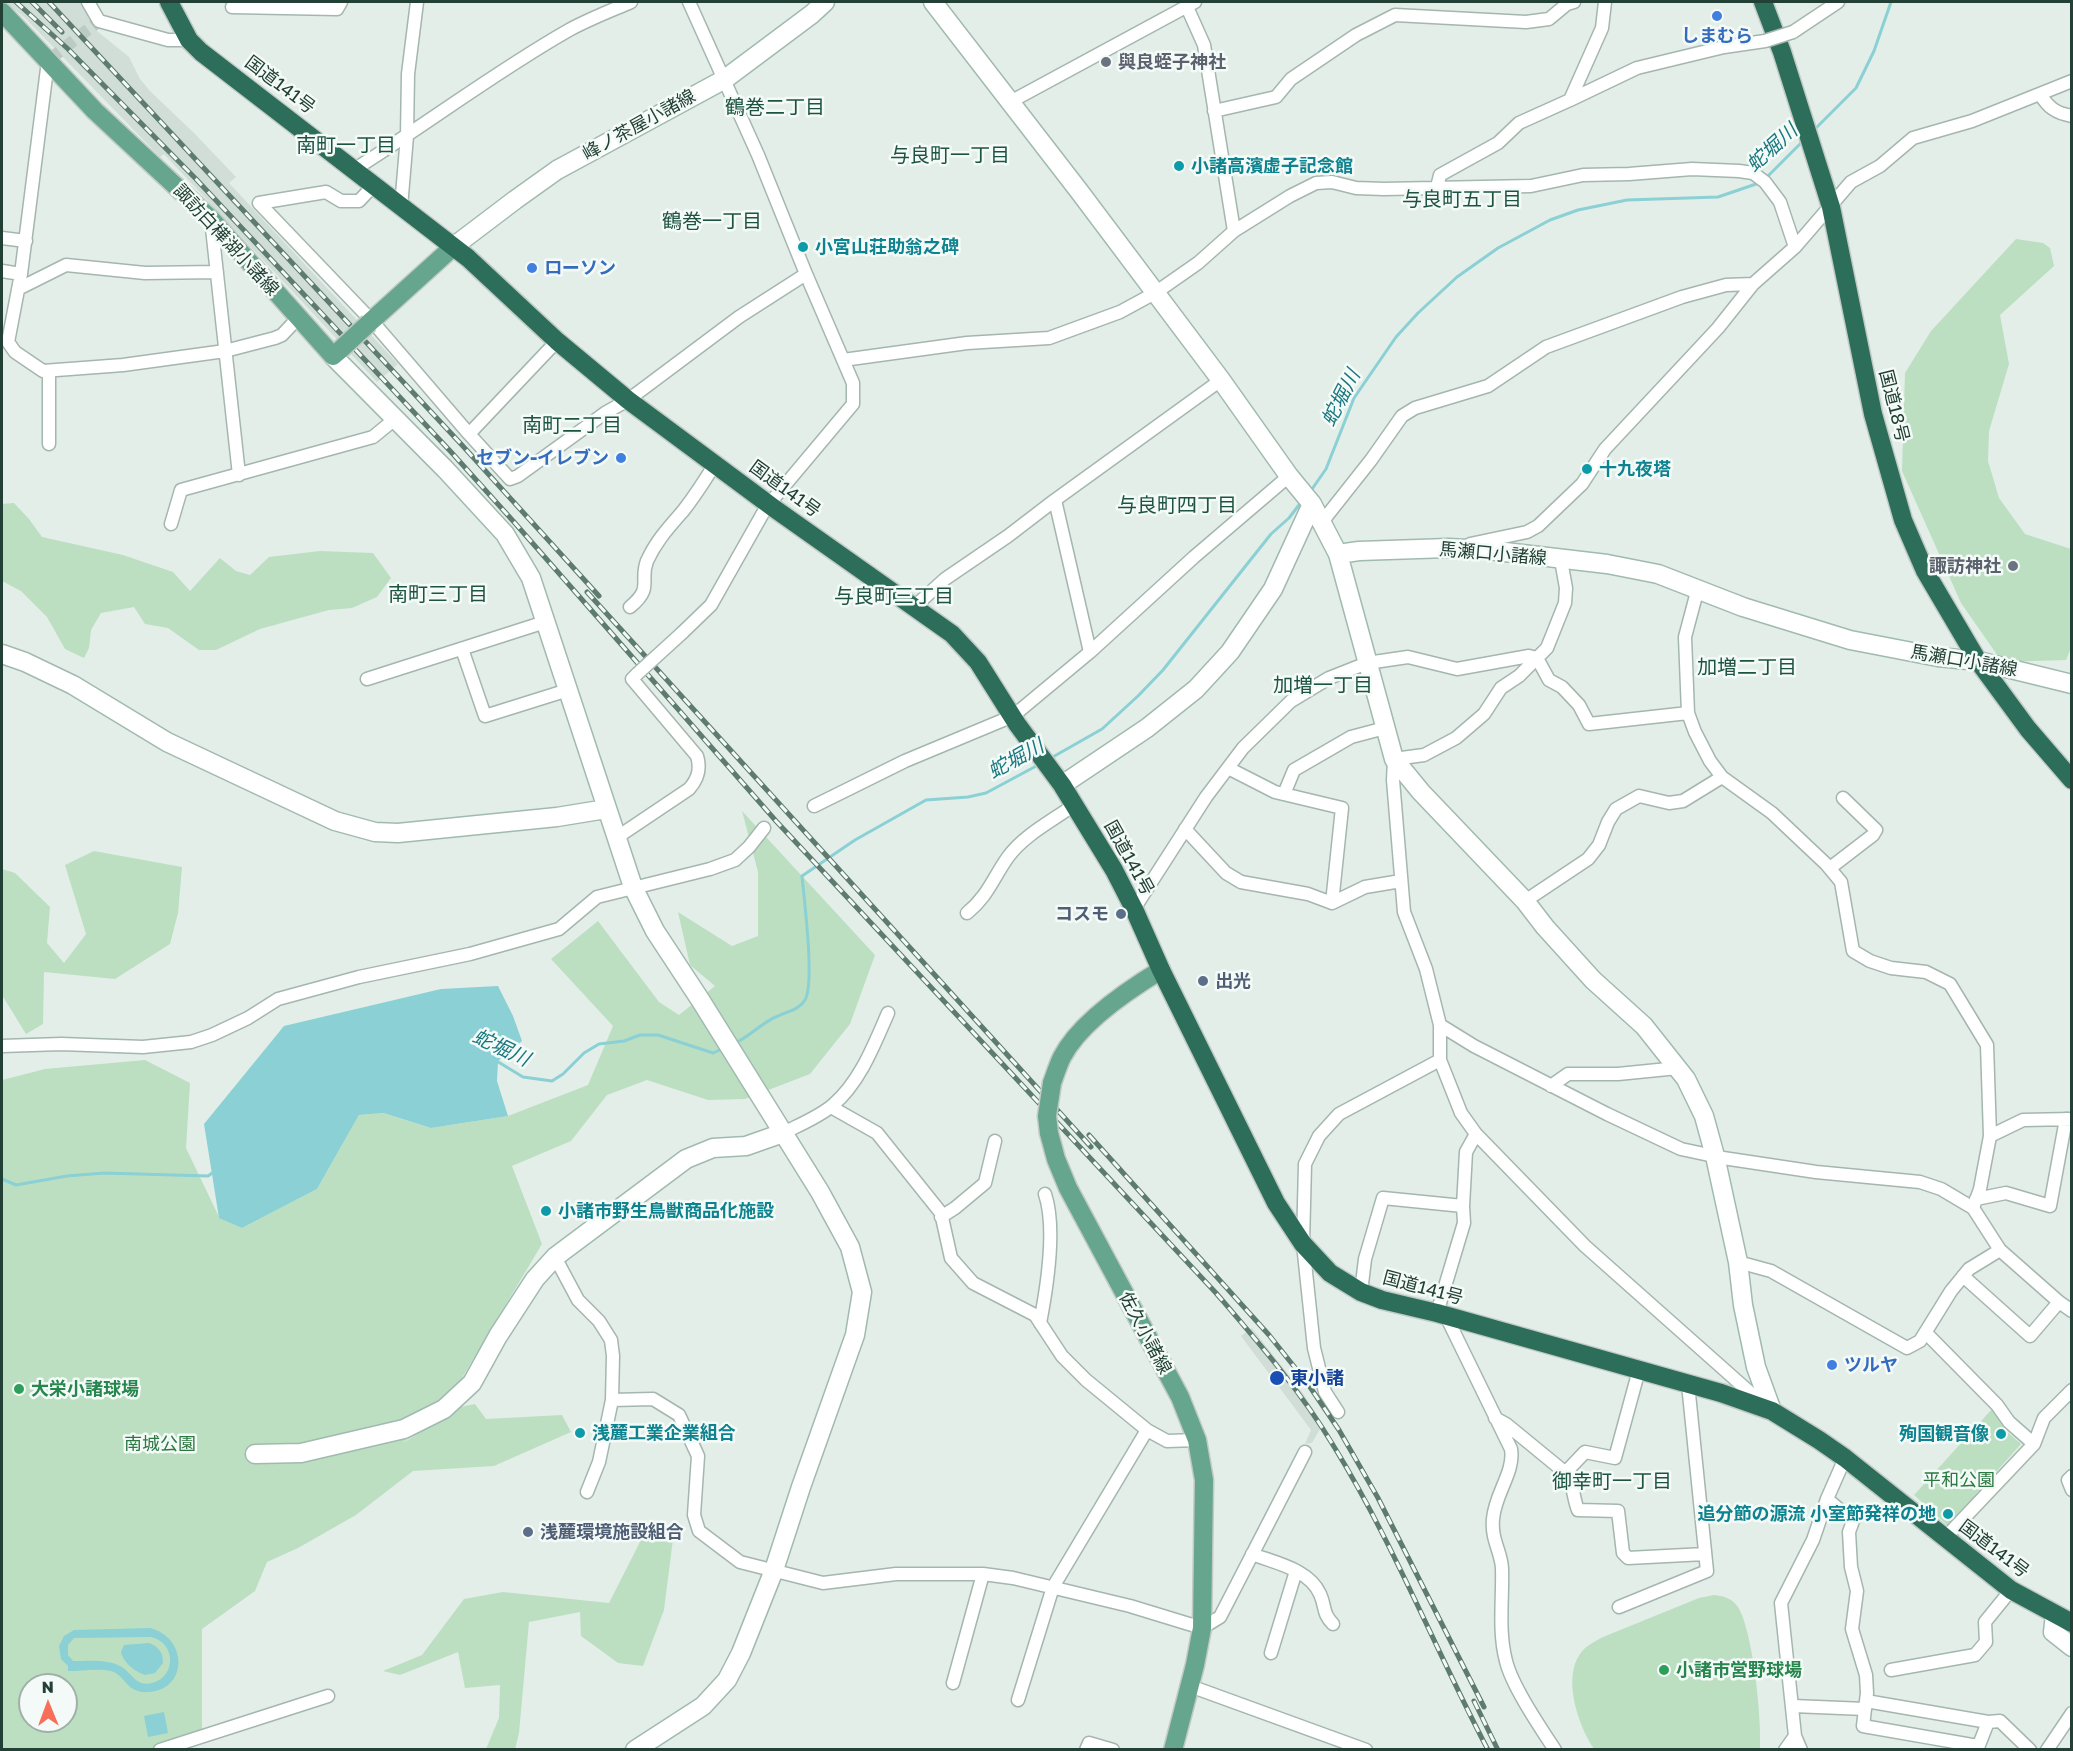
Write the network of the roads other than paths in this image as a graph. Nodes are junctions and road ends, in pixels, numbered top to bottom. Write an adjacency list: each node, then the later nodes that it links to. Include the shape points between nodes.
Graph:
1 (88, 2): 16 (street, via 99,21 168,40)
2 (169, 2): 16 (highway, 国道141号)
3 (341, 2): 14 (street, via 337,9)
4 (417, 2): 25 (street, via 408,74)
5 (631, 2): 25 (street, via 545,44)
6 (689, 2): 18 (street)
7 (825, 2): 18 (street, 峰ノ茶屋小諸線)
8 (933, 2): 22 (street)
9 (1574, 2): 23 (street, via 1548,19 1526,21 1395,15 1356,34 1291,80 1276,97)
10 (1605, 2): 21 (street, via 1602,28)
11 (1763, 2): 30 (highway, 国道18号)
12 (1839, 2): 21 (street, bridge, via 1793,32 1637,68)
13 (1191, 4): 22 (street); 23 (street, via 1204,45)
14 (232, 7)
15 (2, 12): 17 (main road, 諏訪白樺湖小諸線)
16 (189, 40): 26 (highway, 国道141号)
17 (49, 60): 31 (main road, 諏訪白樺湖小諸線, via 95,111); 34 (street)
18 (725, 79): 35 (street, 峰ノ茶屋小諸線, via 557,170); 40 (street)
19 (2072, 81): 20 (street)
20 (2040, 94): 24 (street, via 2047,106); 30 (street, via 1972,121 1913,138 1880,166 1851,182)
21 (1570, 100): 28 (street, via 1519,123 1498,143 1440,175)
22 (1010, 102): 43 (street)
23 (1214, 111): 32 (street)
24 (2072, 116)
25 (407, 136): 26 (street); 29 (street)
26 (354, 169): 27 (highway, 国道141号)
27 (374, 185): 29 (highway, 国道141号); 45 (street, via 359,201 341,201 326,192 259,203)
28 (1437, 187): 32 (street, via 1384,189 1316,183); 36 (street, via 1531,186 1583,175 1692,169 1753,173 1766,182 1780,202)
29 (401, 207): 35 (highway, 国道141号)
30 (1831, 207): 36 (street); 75 (highway, 国道18号, via 1873,414 1903,520 1925,571)
31 (211, 219): 38 (street); 44 (main road, 諏訪白樺湖小諸線)
32 (1234, 231): 43 (street)
33 (2, 238): 34 (street)
34 (26, 241): 39 (street)
35 (453, 247): 45 (main road); 46 (highway, 国道141号)
36 (1795, 247): 41 (street)
37 (2, 271): 39 (street)
38 (217, 272): 42 (street, via 145,273 66,266); 47 (street)
39 (21, 274): 42 (street)
40 (806, 274): 49 (street); 52 (street, via 739,317)
41 (1753, 284): 62 (street, via 1726,285 1682,297 1546,347 1488,386 1415,408 1402,416); 64 (street, via 1605,449 1582,484 1538,526 1527,532)
42 (18, 289): 50 (street, via 8,342 15,352)
43 (1155, 293): 49 (street, via 1120,312 1049,338 967,343); 51 (street)
44 (298, 318): 47 (street, via 282,335); 48 (main road, 諏訪白樺湖小諸線)
45 (371, 322): 48 (main road, bridge); 54 (street)
46 (557, 341): 52 (highway, 国道141号); 54 (street)
47 (225, 351): 50 (street); 57 (street)
48 (336, 353): 53 (street)
49 (843, 360): 61 (street, via 853,383 853,404)
50 (49, 371): 55 (street)
51 (1221, 380): 58 (street); 59 (street)
52 (628, 400): 54 (street, via 510,479); 56 (highway, 国道141号)
53 (395, 419): 57 (street, via 373,437); 70 (street, via 505,534 531,578)
54 (469, 434)
55 (49, 444)
56 (715, 464): 61 (highway, 国道141号); 68 (street, via 663,531 646,563 640,598)
57 (239, 475): 63 (street, via 181,490)
58 (1289, 476): 60 (street); 72 (street)
59 (1055, 500): 69 (street, via 945,579); 72 (street)
60 (1312, 504): 62 (street); 87 (street, via 1273,589 1230,652 1196,689 1147,728)
61 (769, 505): 69 (highway, 国道141号); 95 (street, bridge, via 711,605 638,681 697,756 697,777 689,789)
62 (1322, 522): 65 (street)
63 (171, 524)
64 (1448, 548): 65 (street, 馬瀬口小諸線); 66 (street, 馬瀬口小諸線)
65 (1338, 554): 76 (street)
66 (1561, 560): 67 (street, 馬瀬口小諸線, via 1658,574); 74 (street, via 1565,603 1547,648)
67 (1698, 588): 75 (street, 馬瀬口小諸線, via 1743,607 1850,640); 80 (street, via 1685,637)
68 (630, 607)
69 (913, 608): 81 (highway, 国道141号, via 952,634 978,662)
70 (545, 622): 71 (street); 79 (street)
71 (462, 649): 77 (street); 79 (street, via 485,716)
72 (1090, 652): 81 (street)
73 (2, 654): 92 (street, via 73,685 167,742 335,821 398,832)
74 (1537, 658): 76 (street, via 1529,656 1457,669 1408,657); 80 (street, via 1550,680 1579,705 1589,724); 83 (street, via 1501,688 1484,714 1456,738 1424,755)
75 (1978, 661): 78 (street, 馬瀬口小諸線); 86 (highway, 国道18号)
76 (1367, 663): 82 (street); 84 (street, via 1329,678 1291,701)
77 (367, 679)
78 (2072, 684)
79 (568, 690): 92 (street)
80 (1688, 713): 85 (street)
81 (1013, 716): 87 (highway, 国道141号); 90 (street, via 905,761)
82 (1385, 728): 83 (street); 88 (street, via 1351,737 1294,770)
83 (1394, 759): 97 (street); 99 (street)
84 (1228, 768): 88 (street); 94 (street)
85 (1722, 777): 96 (street, via 1772,813); 99 (street, via 1683,801 1669,803 1638,796 1616,809 1588,859)
86 (2072, 780)
87 (1062, 785): 91 (highway, 国道141号)
88 (1284, 794): 100 (street, via 1342,808)
89 (1843, 798): 96 (street, via 1876,830)
90 (814, 806)
91 (1074, 806): 101 (highway, 国道141号); 102 (street, via 1016,848 981,903)
92 (606, 809): 95 (street)
93 (764, 828): 98 (street, via 735,860)
94 (1185, 829): 100 (street, via 1226,873 1241,882 1308,894); 101 (street)
95 (616, 838): 98 (street)
96 (1830, 868): 114 (street, via 1841,882 1853,951 1870,961 1926,972 1950,984 1968,1011 1987,1045)
97 (1401, 881): 100 (street, via 1365,887); 105 (street, via 1404,912 1426,969)
98 (633, 887): 106 (street, via 597,897 559,930 278,999 248,1018 191,1042 143,1047); 112 (street, via 655,931)
99 (1525, 901): 108 (street, via 1593,980 1644,1026)
100 (1332, 903)
101 (1134, 909): 103 (highway, 国道141号)
102 (968, 914)
103 (1161, 970): 121 (highway, 国道141号, via 1276,1203); 139 (main road, 佐久小諸線, bridge, via 1096,1016 1063,1056 1052,1083 1047,1116 1056,1159 1068,1188 1180,1397)
104 (888, 1013): 110 (street, via 850,1088)
105 (1440, 1025): 107 (street); 109 (street)
106 (2, 1046)
107 (1440, 1060): 113 (street, via 1461,1113); 121 (street, via 1339,1114 1319,1136 1305,1164)
108 (1678, 1068): 109 (street, via 1568,1074); 116 (street, via 1704,1116)
109 (1551, 1086): 116 (street, via 1681,1149)
110 (831, 1107): 112 (street); 120 (street, via 877,1133)
111 (2069, 1119): 114 (street, via 2023,1120); 118 (street, via 2050,1206 2006,1193)
112 (783, 1133): 123 (street, via 746,1146 713,1148 686,1158); 152 (street, via 850,1246 862,1292 855,1335)
113 (1476, 1134): 119 (street, via 1467,1152); 135 (street, via 1585,1246)
114 (1990, 1136): 118 (street)
115 (995, 1141): 120 (street, via 985,1183)
116 (1715, 1156): 118 (street, via 1816,1172 1920,1182); 124 (street)
117 (1045, 1194): 129 (street, via 1050,1208 1048,1281)
118 (1975, 1203): 122 (street)
119 (1463, 1206): 126 (street, via 1383,1198 1365,1259); 128 (street, via 1464,1222)
120 (941, 1217): 129 (street, via 951,1258 973,1283 1035,1315)
121 (1304, 1244): 126 (highway, 国道141号, via 1329,1274); 136 (street, via 1314,1348 1325,1392)
122 (2000, 1250): 125 (street); 127 (street)
123 (555, 1257): 134 (street, via 578,1300 610,1340); 142 (street, via 535,1279 472,1383 444,1408 404,1429 301,1453)
124 (1738, 1262): 130 (street, via 1771,1270 1907,1348); 135 (street, via 1756,1367)
125 (1964, 1276): 127 (street, via 2030,1336); 130 (street)
126 (1361, 1292): 128 (highway, 国道141号)
127 (2067, 1305)
128 (1441, 1315): 131 (highway, 国道141号); 137 (street)
129 (1040, 1323): 138 (street, via 1062,1356)
130 (1926, 1333): 140 (street)
131 (1639, 1370): 132 (highway, 国道141号); 144 (street, via 1615,1458 1585,1452)
132 (1688, 1384): 135 (highway, 国道141号); 151 (street)
133 (2072, 1390): 140 (street, via 2044,1419)
134 (612, 1400): 147 (street, via 600,1462); 152 (street, via 653,1399 679,1415 698,1456 694,1515 699,1531 740,1562)
135 (1772, 1411): 143 (highway, 国道141号)
136 (1338, 1412)
137 (1495, 1418): 144 (street); 180 (street, via 1513,1461 1495,1503 1493,1521 1493,1538 1502,1565 1501,1634 1506,1662)
138 (1147, 1430): 139 (street, via 1167,1441); 155 (street)
139 (1197, 1440): 161 (main road, 佐久小諸線, via 1204,1480)
140 (2034, 1444): 149 (street)
141 (1305, 1452): 150 (street)
142 (255, 1454)
143 (1845, 1458): 148 (street); 149 (highway, 国道141号)
144 (1565, 1473): 151 (street, via 1573,1484 1578,1510 1618,1511 1623,1553 1628,1558)
145 (2072, 1476): 146 (street, via 2068,1480)
146 (2072, 1490)
147 (587, 1492)
148 (1827, 1499): 169 (street, via 1853,1521 1849,1532 1857,1591 1852,1629 1866,1675); 170 (street, via 1781,1603)
149 (1945, 1538): 156 (highway, 国道141号)
150 (1252, 1554): 153 (street); 161 (street, via 1220,1617)
151 (1705, 1554): 157 (street, via 1707,1571)
152 (774, 1570): 154 (street, via 823,1583 896,1574); 174 (street, via 727,1680 703,1706)
153 (1296, 1571): 160 (street, via 1303,1573 1320,1593 1325,1616); 163 (street)
154 (983, 1574): 155 (street); 165 (street)
155 (1053, 1587): 161 (street); 168 (street)
156 (2011, 1590): 158 (highway, 国道141号); 164 (street, via 1985,1622 1986,1642 1975,1655)
157 (1619, 1607)
158 (2055, 1615): 159 (highway, 国道141号); 162 (street, via 2054,1632)
159 (2072, 1623)
160 (1333, 1624)
161 (1202, 1628): 166 (main road, 佐久小諸線)
162 (2072, 1647)
163 (1271, 1653)
164 (1891, 1670)
165 (952, 1683)
166 (1190, 1686): 178 (main road, 佐久小諸線); 179 (street)
167 (328, 1696): 175 (street)
168 (1018, 1700)
169 (1865, 1705): 170 (street); 172 (street); 172 (street, via 1863,1726 1972,1745 1979,1745)
170 (1793, 1706): 173 (street)
171 (2072, 1713): 184 (street)
172 (1988, 1722): 183 (street, via 2000,1721)
173 (1795, 1736): 181 (street); 182 (street)
174 (643, 1748)
175 (160, 1749)
176 (1086, 1749): 177 (street, via 1089,1743)
177 (1113, 1749)
178 (1173, 1749)
179 (1366, 1749)
180 (1555, 1749)
181 (1785, 1749)
182 (1801, 1749)
183 (2030, 1749)
184 (2047, 1749)

